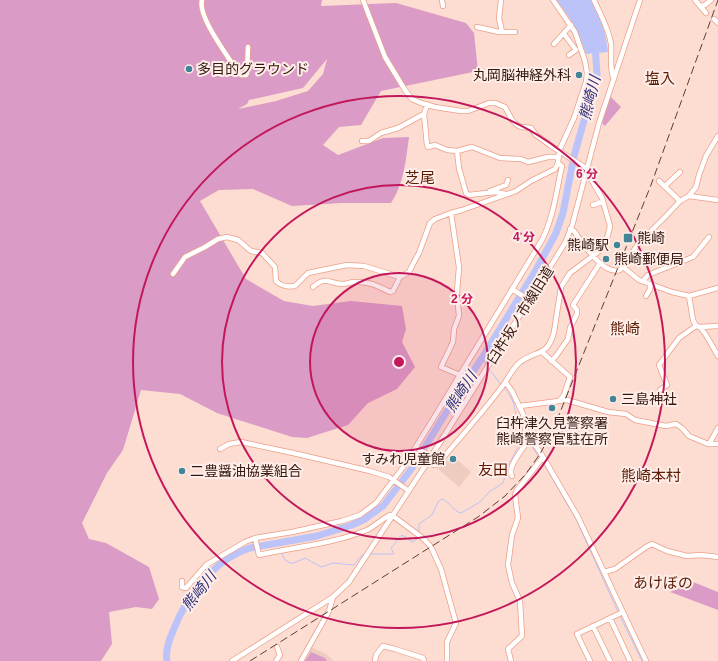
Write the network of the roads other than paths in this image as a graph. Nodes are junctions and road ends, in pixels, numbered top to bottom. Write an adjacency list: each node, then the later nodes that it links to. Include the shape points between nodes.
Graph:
1 (202, 0): 22 (street, via 200,4 205,21 237,71 243,75 247,73)
2 (363, 0): 25 (street, via 392,69 410,96)
3 (442, 0): 10 (street)
4 (500, 0): 17 (street, via 499,18)
5 (553, 0): 15 (street)
6 (640, 0): 24 (street, 臼杵坂ノ市線旧道)
7 (695, 0): 11 (street)
8 (711, 0): 11 (street)
9 (594, 1): 24 (street, via 611,44 611,74)
10 (443, 6)
11 (701, 6): 12 (street)
12 (706, 13)
13 (714, 19): 14 (street)
14 (718, 23)
15 (571, 25): 19 (street); 30 (street, via 587,73)
16 (477, 27): 17 (street)
17 (503, 32): 18 (street); 20 (street)
18 (515, 32)
19 (564, 34): 21 (street); 23 (street, via 576,50)
20 (504, 38)
21 (554, 44)
22 (248, 47)
23 (569, 55)
24 (614, 79): 32 (street, 臼杵坂ノ市線旧道)
25 (427, 105): 26 (street); 30 (street, via 468,111 489,103 502,104 517,125 531,128 536,135)
26 (424, 114): 28 (street, via 369,141); 29 (street, via 427,146 435,145)
27 (718, 136): 39 (street, via 706,156 696,187)
28 (362, 141)
29 (457, 151): 31 (street, via 472,147 500,158 529,162 548,157); 37 (street, via 464,191 469,195)
30 (562, 152): 31 (street); 32 (street)
31 (558, 160): 38 (street, via 555,168 516,191); 56 (street, via 562,166 549,227)
32 (585, 169): 42 (street); 45 (street, 臼杵坂ノ市線旧道)
33 (680, 172): 36 (street)
34 (508, 180): 37 (street, via 506,185)
35 (659, 181): 36 (street)
36 (665, 186): 40 (street)
37 (486, 193): 38 (street)
38 (506, 194): 44 (street)
39 (689, 196): 40 (street); 41 (street)
40 (680, 201): 49 (street, via 639,243)
41 (718, 201)
42 (602, 202): 43 (street); 47 (street, via 609,222 609,231 602,249)
43 (593, 205)
44 (451, 213): 51 (street, via 430,222 409,272); 65 (street, via 459,267 459,316 453,342 442,367)
45 (570, 229): 47 (street); 59 (street, 臼杵坂ノ市線旧道, via 565,243)
46 (709, 238): 52 (street, via 693,257 648,275)
47 (593, 256): 48 (street); 62 (street, via 570,273 561,287 552,339)
48 (600, 263): 49 (street, via 614,271); 64 (street, via 573,305 578,310 568,339)
49 (623, 267): 52 (street)
50 (173, 274): 51 (street, via 185,257 218,239 227,237 238,240 251,251 262,253 275,267 276,281 287,286 295,286 308,273 347,265 368,267)
51 (400, 277): 54 (street, via 390,292 364,282 342,284 329,280)
52 (643, 281): 53 (street)
53 (650, 284): 57 (street); 58 (street)
54 (313, 287)
55 (718, 288): 58 (street)
56 (512, 289): 59 (street); 65 (street)
57 (646, 296)
58 (689, 296): 60 (street, via 692,318)
59 (528, 299): 76 (street, 臼杵坂ノ市線旧道)
60 (698, 326): 61 (street); 63 (street, via 706,334); 67 (street, via 679,338 659,365 667,385)
61 (718, 326)
62 (542, 352): 64 (street); 66 (street, via 518,364)
63 (718, 356)
64 (551, 361): 68 (street, via 570,377)
65 (460, 375): 74 (street)
66 (505, 383): 69 (street); 78 (street, via 439,462 434,465)
67 (660, 390)
68 (560, 400): 69 (street); 72 (street, via 626,414 635,420 666,426 676,424 689,436)
69 (520, 406): 71 (street, via 524,428)
70 (718, 428): 72 (street)
71 (530, 440): 77 (street); 79 (street, via 510,471)
72 (709, 444): 73 (street)
73 (718, 444)
74 (416, 447): 76 (street); 80 (street)
75 (220, 449): 80 (street, via 241,442 254,444 345,464)
76 (430, 456): 78 (street, 臼杵坂ノ市線旧道)
77 (542, 458): 85 (street, via 578,517); 98 (street, via 516,490 515,495 518,518 512,535 508,565 520,601 523,631 522,636 508,648)
78 (427, 463): 81 (street, 臼杵坂ノ市線旧道)
79 (512, 476)
80 (393, 480): 81 (street); 83 (street, via 376,503 355,517)
81 (408, 490): 82 (street, 臼杵坂ノ市線旧道)
82 (393, 516): 83 (street, via 390,515 368,529 352,535 259,555); 87 (street, 臼杵坂ノ市線旧道, via 349,582); 97 (street, via 431,547 441,569 455,620 447,642)
83 (255, 539): 86 (street, via 238,545 206,565 186,588 182,587)
84 (718, 557): 85 (street, via 687,556 652,544 615,569)
85 (604, 572): 88 (street)
86 (182, 580)
87 (333, 597): 92 (street); 94 (street, 臼杵坂ノ市線旧道, via 329,611)
88 (621, 613): 89 (street); 102 (street)
89 (610, 618): 90 (street); 101 (street)
90 (593, 626): 99 (street, via 577,634); 100 (street)
91 (277, 647): 93 (street, via 280,655)
92 (233, 660)
93 (276, 661)
94 (301, 661)
95 (375, 661): 96 (street, via 383,646 423,658)
96 (424, 661)
97 (447, 661)
98 (511, 661)
99 (590, 661)
100 (610, 661)
101 (630, 661)
102 (646, 661)

